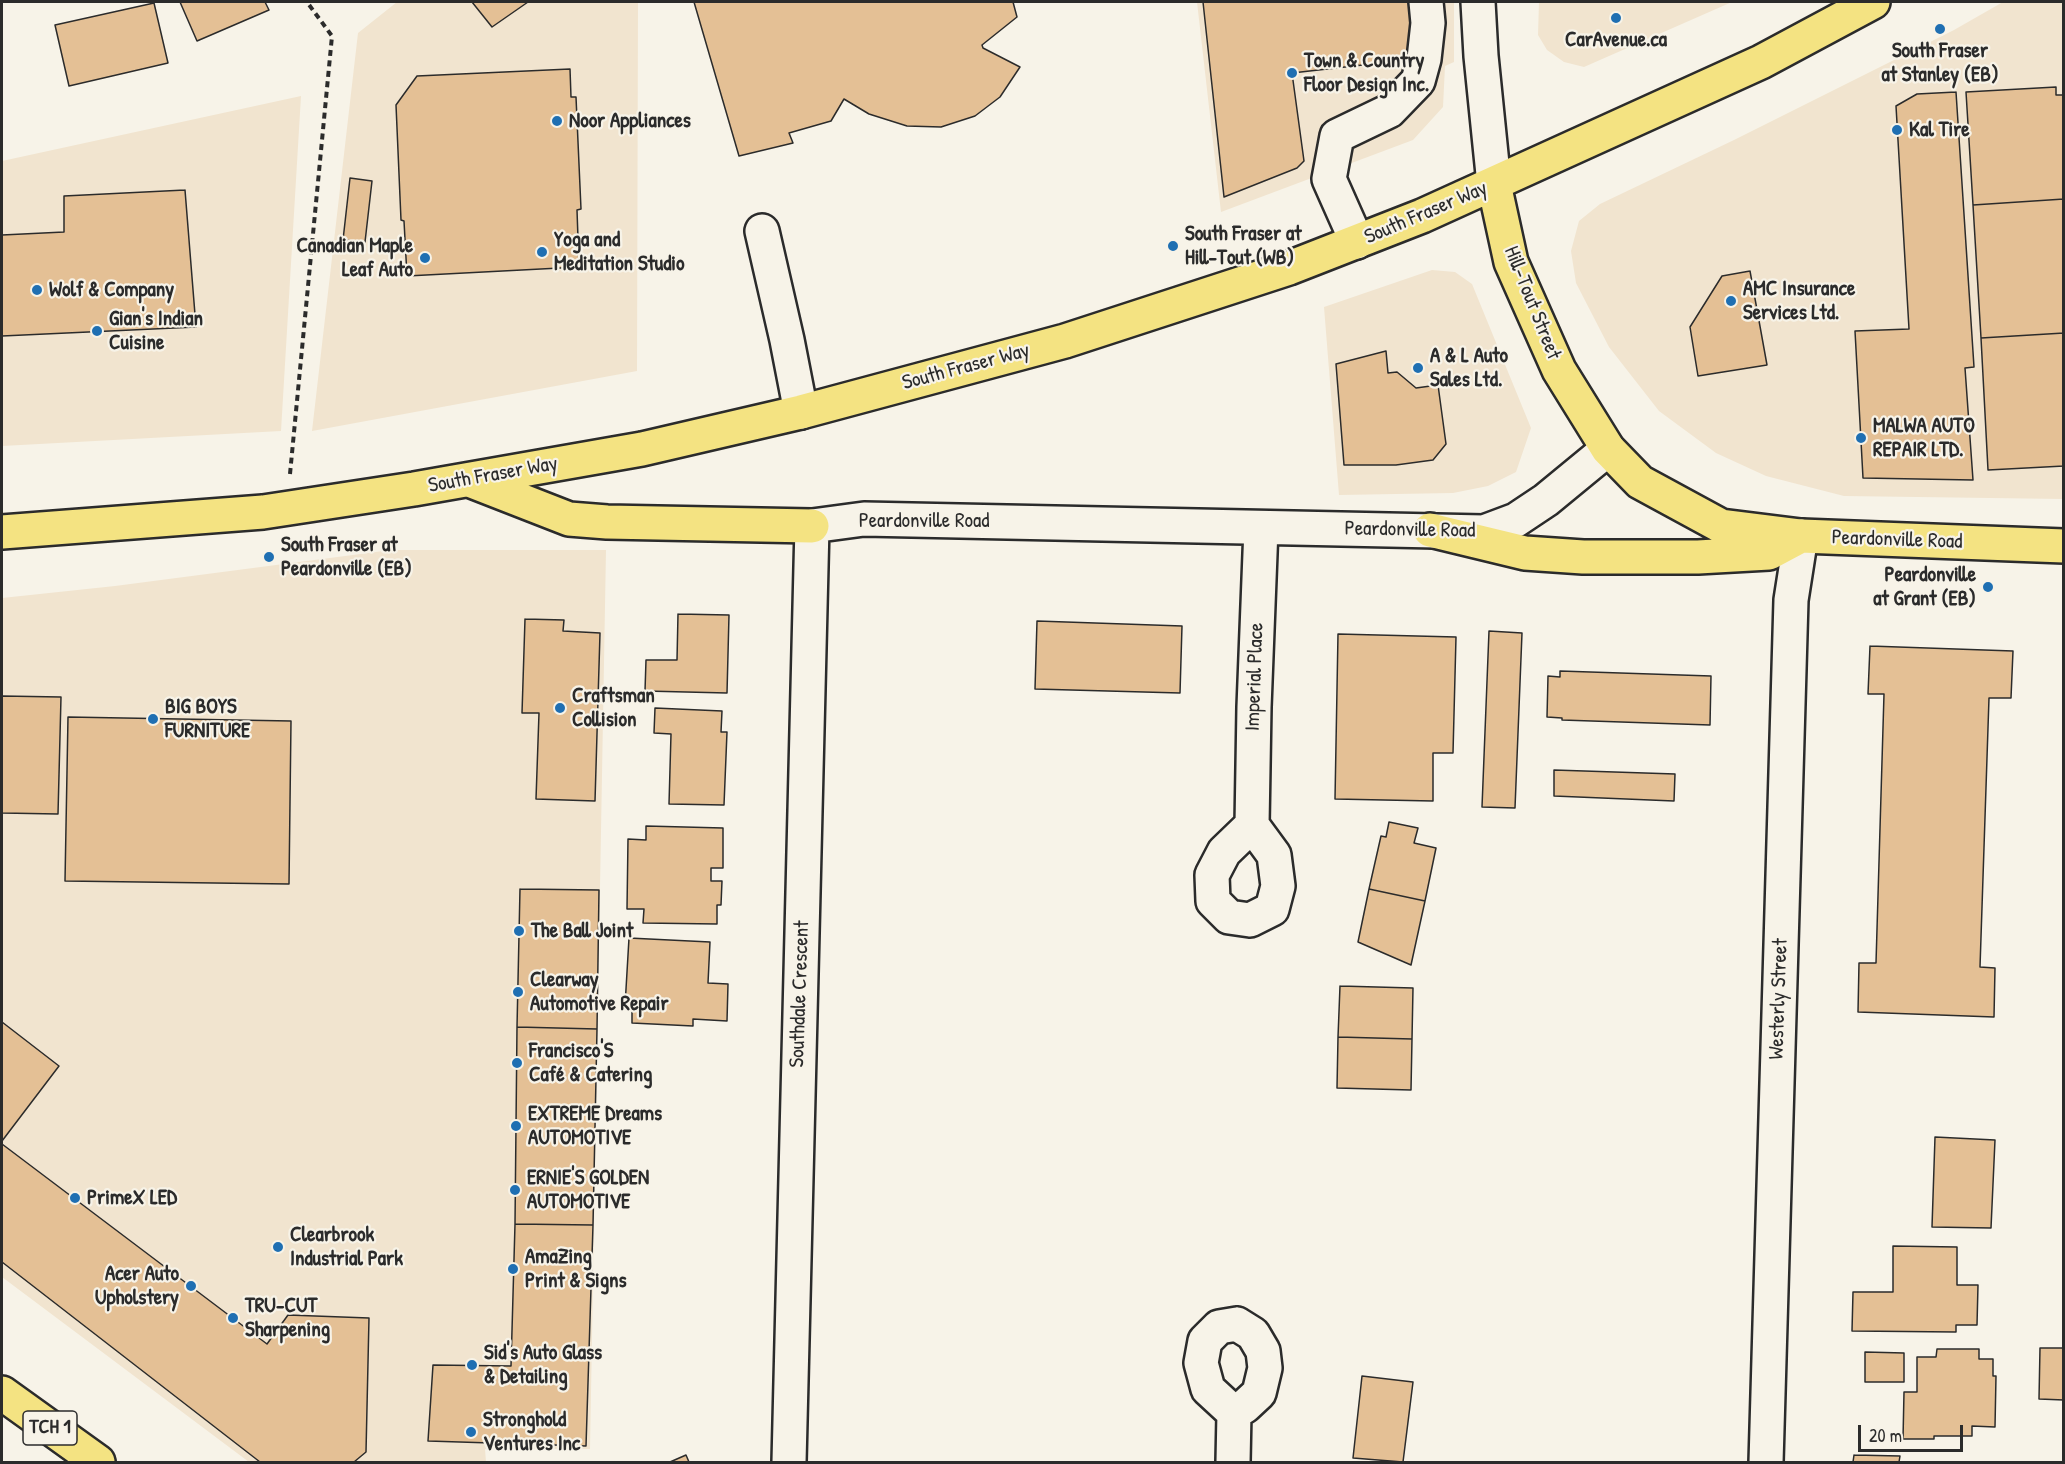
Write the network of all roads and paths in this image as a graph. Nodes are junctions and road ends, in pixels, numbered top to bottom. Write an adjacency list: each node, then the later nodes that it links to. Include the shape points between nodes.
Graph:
1 (307, 2): 11 (path, via 332,36)
2 (1426, 2): 7 (street, via 1428,23 1418,81 1389,111 1337,136 1329,179)
3 (1478, 2): 5 (street, Hill-Tout Street)
4 (1873, 2): 5 (main road, South Fraser Way, via 1761,62)
5 (1494, 184): 7 (main road, South Fraser Way); 9 (main road, Hill-Tout Street, via 1511,262 1559,370)
6 (762, 231): 8 (street)
7 (1357, 242): 8 (main road, South Fraser Way, via 1065,341)
8 (801, 412): 10 (main road, South Fraser Way, via 642,449)
9 (1608, 449): 14 (street, Peardonville Road, via 1516,520 1484,532); 16 (main road, Peardonville Road, via 1640,482 1721,526)
10 (469, 480): 11 (main road, South Fraser Way); 12 (main road, via 569,519)
11 (287, 508): 15 (main road, South Fraser Way)
12 (812, 526): 13 (street, Peardonville Road, via 864,519); 22 (street, Southdale Crescent)
13 (1261, 528): 14 (street, Peardonville Road); 18 (street, Imperial Place)
14 (1430, 530): 16 (main road, via 1525,553 1583,557 1769,553)
15 (2, 532)
16 (1801, 536): 17 (main road, Peardonville Road); 24 (street, Westerly Street, via 1791,600)
17 (2064, 546)
18 (1252, 825)
19 (2, 1393): 21 (main road, TCH 1)
20 (1234, 1413): 23 (street)
21 (98, 1462)
22 (789, 1462)
23 (1233, 1462)
24 (1766, 1462)

